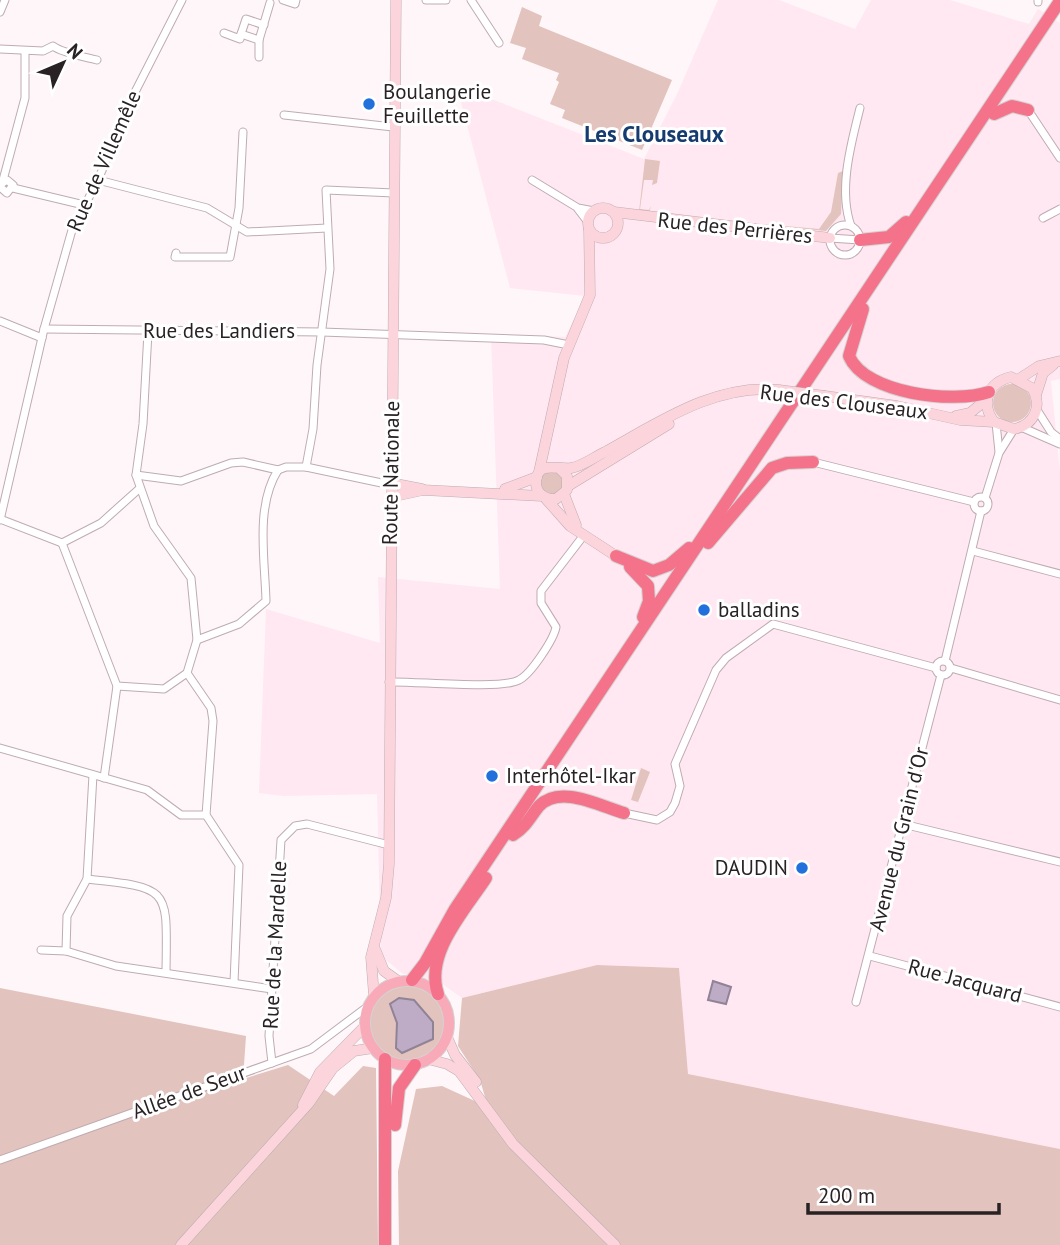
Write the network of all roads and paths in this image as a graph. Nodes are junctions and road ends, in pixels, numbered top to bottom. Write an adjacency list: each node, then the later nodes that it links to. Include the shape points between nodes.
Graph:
1 (5, 0): 12 (street)
2 (182, 0): 30 (street, Rue de Villemêle, via 133,96)
3 (261, 0): 10 (street)
4 (283, 0): 5 (street, via 295,4)
5 (296, 0)
6 (396, 0): 27 (street, Route Nationale)
7 (426, 0): 8 (street)
8 (446, 0)
9 (471, 0): 18 (street)
10 (271, 1): 14 (street)
11 (1060, 1): 32 (highway)
12 (0, 12)
13 (1060, 15): 25 (highway)
14 (264, 25): 16 (street, via 246,19); 17 (street)
15 (224, 33): 16 (street, via 240,39)
16 (241, 34): 17 (street)
17 (259, 40): 21 (street)
18 (499, 43)
19 (0, 49): 20 (street)
20 (25, 52): 22 (street, via 53,46); 33 (street, via 25,98)
21 (259, 57)
22 (97, 60)
23 (860, 108): 37 (street, via 849,149)
24 (1028, 110): 25 (highway, via 1012,106); 29 (street)
25 (994, 114): 54 (highway)
26 (284, 116): 27 (street)
27 (393, 127): 34 (street, Route Nationale)
28 (243, 132): 43 (street)
29 (1060, 158)
30 (98, 180): 35 (street, Rue de Villemêle); 43 (street, via 207,208)
31 (532, 180): 36 (street)
32 (938, 184): 51 (highway, via 893,234); 79 (highway)
33 (1, 187): 35 (street)
34 (394, 193): 48 (street, via 326,190); 59 (street, Route Nationale)
35 (84, 205): 58 (street, Rue de Villemêle, via 61,264)
36 (578, 208): 39 (street); 44 (street)
37 (846, 209): 46 (street); 47 (street)
38 (1060, 209): 42 (street)
39 (594, 211): 40 (street); 44 (street)
40 (614, 212): 41 (street, Rue des Perrières); 45 (street)
41 (640, 217): 45 (street, Rue des Perrières); 50 (street, Rue des Perrières)
42 (1043, 218)
43 (234, 224): 48 (street, via 247,232); 52 (street, via 230,257 176,257)
44 (589, 225): 49 (street); 53 (street)
45 (618, 225): 49 (street, via 611,236)
46 (840, 226): 47 (street); 50 (street)
47 (851, 226): 51 (street)
48 (327, 228): 56 (street, via 330,269)
49 (602, 238): 53 (street)
50 (830, 238): 51 (street); 51 (street, via 833,250 845,255 857,249)
51 (860, 240)
52 (176, 253)
53 (590, 261): 60 (street, via 590,295)
54 (863, 309): 64 (highway, via 849,356 865,377 936,397); 93 (highway)
55 (0, 321): 58 (street)
56 (321, 331): 57 (street, Rue des Landiers); 59 (street, Rue des Landiers); 74 (street)
57 (148, 332): 58 (street, Rue des Landiers); 77 (street)
58 (43, 334): 90 (street, Rue de Villemêle)
59 (393, 336): 60 (street, Rue des Landiers, via 544,340); 80 (street, Route Nationale)
60 (569, 345): 69 (street)
61 (1060, 361): 62 (street, via 1039,366); 63 (street, via 1043,373)
62 (1019, 379): 63 (street); 64 (street, via 1003,379)
63 (1036, 395): 65 (street)
64 (988, 396): 66 (street, Rue des Clouseaux, via 970,413); 67 (street, via 988,413)
65 (1037, 410): 68 (street, via 1029,423); 70 (street)
66 (945, 415): 67 (street, Rue des Clouseaux); 71 (street, Rue des Clouseaux, bridge, via 779,390 743,390 703,402)
67 (995, 423): 68 (street); 72 (street)
68 (1017, 428): 70 (street); 72 (street)
69 (547, 440): 75 (street, via 550,456); 78 (street)
70 (1060, 441)
71 (635, 444): 75 (street, Rue des Clouseaux, via 578,466); 83 (street, Rue des Clouseaux)
72 (999, 453): 87 (street)
73 (813, 462): 88 (street); 93 (highway, via 772,468)
74 (306, 467): 76 (street); 80 (street)
75 (559, 468): 78 (street, via 548,467); 83 (street, via 567,475)
76 (278, 470): 77 (street, via 231,463 181,481); 97 (street, via 264,519 266,601 239,624)
77 (136, 475): 81 (street)
78 (538, 475): 84 (street); 86 (street, via 536,484)
79 (741, 479): 95 (highway, via 688,549 669,565 646,569); 98 (highway)
80 (391, 484): 82 (street); 85 (street, Route Nationale)
81 (140, 488): 92 (street, via 101,523); 97 (street, via 154,527 191,578)
82 (423, 489): 84 (street); 85 (street)
83 (566, 490): 86 (street, via 556,499); 91 (street, via 569,514)
84 (499, 491): 86 (street)
85 (391, 497): 104 (street, Route Nationale)
86 (544, 497): 91 (street)
87 (985, 498): 88 (street); 89 (street, via 988,505)
88 (974, 502): 89 (street)
89 (981, 511): 94 (street)
90 (0, 519): 92 (street)
91 (582, 533): 95 (street); 104 (street, via 541,591 541,603 556,627 523,677 504,683)
92 (62, 543): 105 (street)
93 (708, 543): 113 (highway)
94 (973, 551): 96 (street); 99 (street)
95 (616, 556): 98 (highway, via 645,581 649,592)
96 (1060, 574)
97 (197, 640): 102 (street)
98 (630, 646): 122 (highway)
99 (945, 661): 100 (street); 101 (street)
100 (936, 668): 103 (street); 110 (street, via 773,624 716,670 675,764 680,786 670,812 657,820)
101 (951, 668): 103 (street); 106 (street)
102 (187, 673): 105 (street, via 164,689); 111 (street, via 211,708 213,721)
103 (941, 675): 112 (street, Avenue du Grain d'Or)
104 (389, 682): 114 (street, Route Nationale)
105 (117, 686): 109 (street)
106 (1060, 700)
107 (0, 748): 108 (street)
108 (93, 775): 109 (street); 116 (street)
109 (104, 778): 111 (street, via 147,790 181,815)
110 (624, 813): 113 (highway, via 557,796 539,807)
111 (206, 815): 124 (street, via 239,865)
112 (903, 824): 115 (street); 120 (street, Avenue du Grain d'Or)
113 (513, 835): 126 (highway, via 440,953 434,973)
114 (389, 845): 117 (street, Route Nationale, via 386,898); 125 (street, Rue de la Mardelle, via 307,824 288,830 279,850)
115 (1060, 862)
116 (87, 879): 119 (street, via 67,916); 121 (street, via 144,885 162,900)
117 (375, 945): 123 (street, via 380,965); 127 (street, Route Nationale, via 371,957)
118 (41, 950): 119 (street)
119 (66, 951): 121 (street, via 116,967)
120 (870, 956): 128 (street, Avenue du Grain d'Or); 130 (street, Rue Jacquard)
121 (166, 972): 124 (street)
122 (412, 980): 123 (main road); 126 (main road)
123 (398, 981): 127 (main road)
124 (234, 982): 125 (street)
125 (272, 989): 136 (street, Rue de la Mardelle)
126 (438, 994): 132 (main road, via 448,1011)
127 (374, 996): 129 (main road)
128 (856, 1002)
129 (367, 1007): 131 (main road); 136 (street, Allée de Seur, via 311,1049)
130 (1060, 1007)
131 (365, 1026): 133 (main road); 139 (street, via 320,1072)
132 (447, 1037): 135 (main road); 138 (street)
133 (373, 1048): 134 (main road); 139 (street, via 343,1058)
134 (385, 1059): 137 (main road); 142 (highway)
135 (429, 1059): 137 (main road); 138 (street, via 459,1071)
136 (272, 1063): 140 (street, Allée de Seur)
137 (415, 1065): 143 (highway, via 402,1080 397,1098)
138 (488, 1107): 144 (street, via 513,1144)
139 (300, 1112): 141 (street)
140 (0, 1160)
141 (181, 1245)
142 (385, 1245)
143 (391, 1245)
144 (615, 1245)

